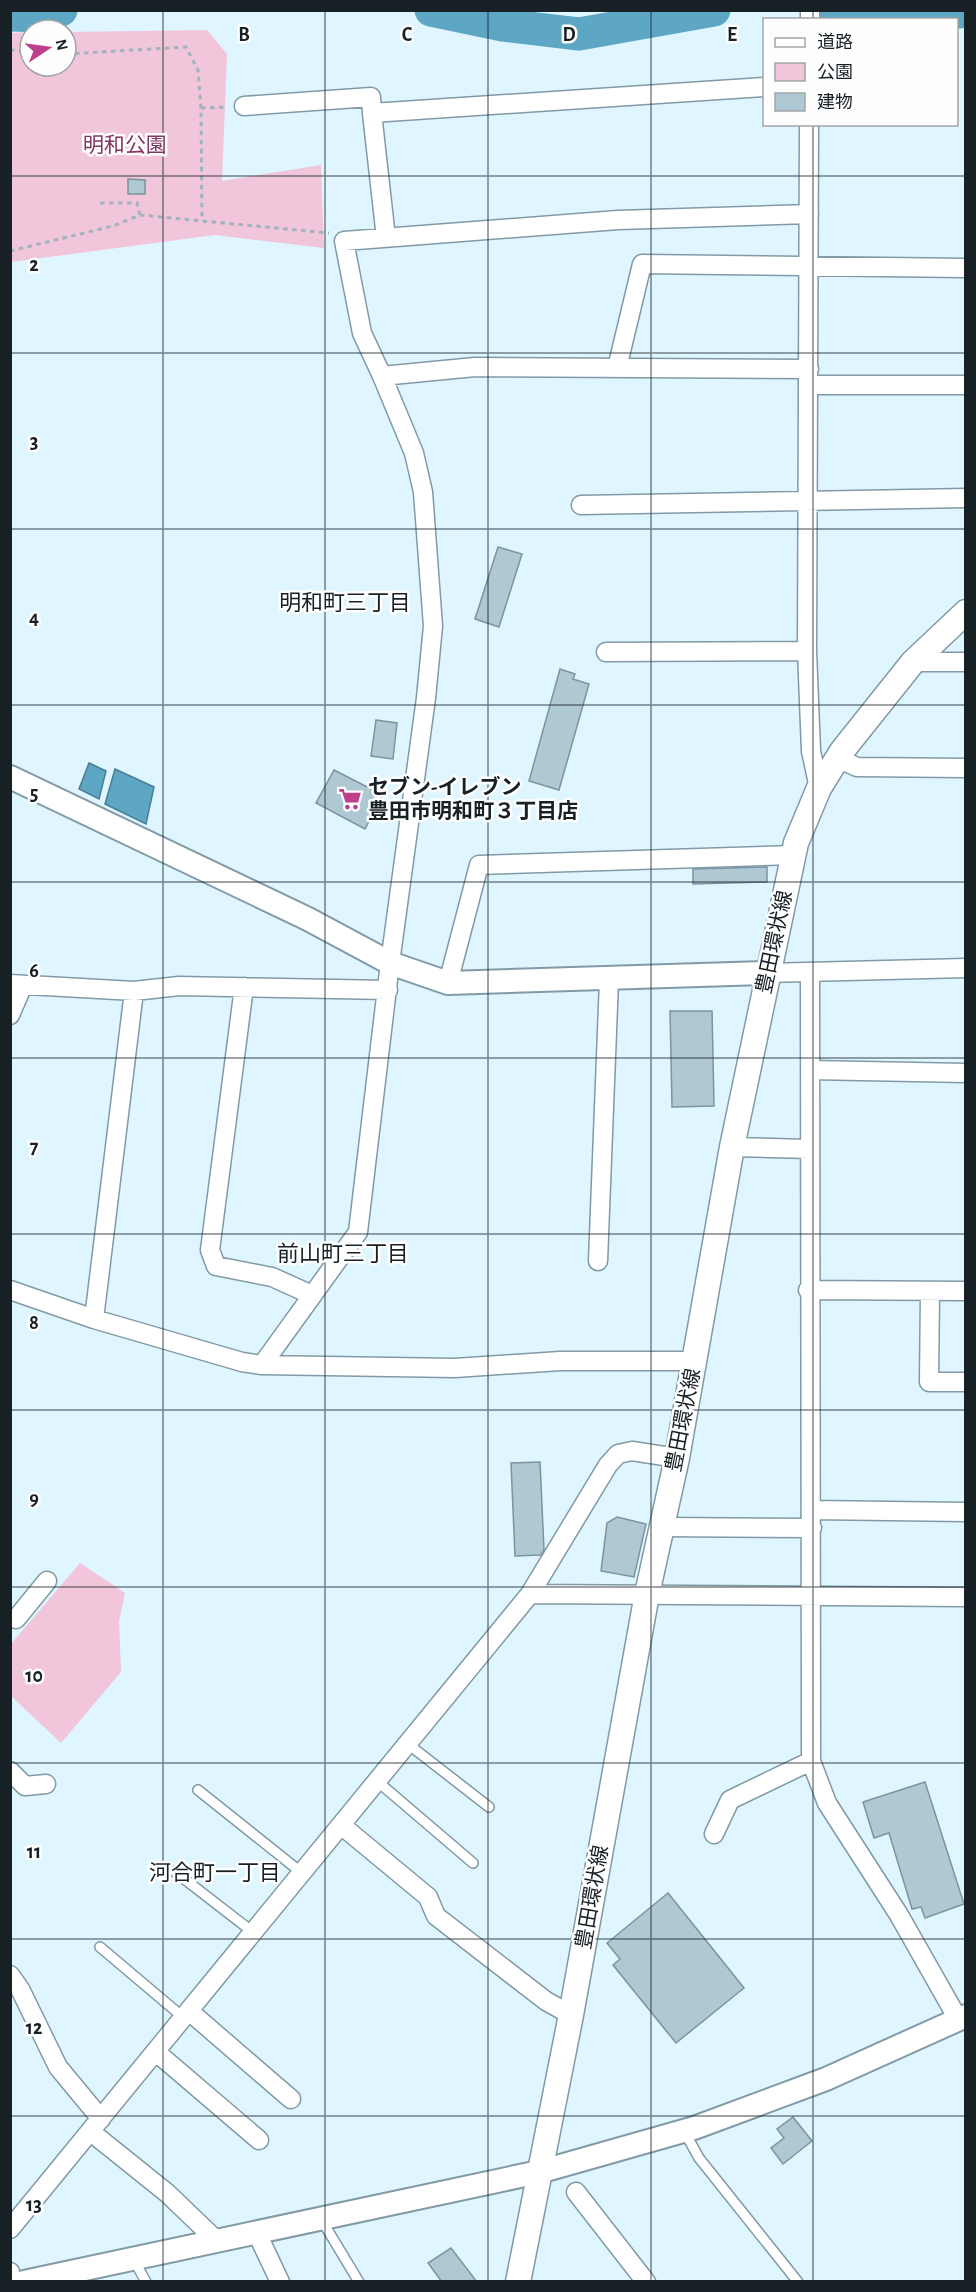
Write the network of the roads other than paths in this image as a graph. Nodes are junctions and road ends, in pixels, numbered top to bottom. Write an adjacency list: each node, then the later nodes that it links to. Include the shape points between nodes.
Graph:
1 (763, 87): 3 (street)
2 (244, 106): 3 (street, via 371,98)
3 (372, 113): 6 (street)
4 (809, 126): 5 (street)
5 (809, 214): 6 (street, via 618,220); 7 (street)
6 (386, 238): 10 (street, via 344,241 362,333)
7 (808, 268): 8 (street); 9 (street, via 642,264); 11 (street)
8 (966, 268)
9 (618, 368): 10 (street, via 475,367); 11 (street)
10 (382, 376): 26 (street, via 414,453 423,492 433,626)
11 (809, 377): 12 (street); 14 (street)
12 (966, 385)
13 (966, 498): 14 (street)
14 (808, 502): 15 (street); 17 (street)
15 (581, 505)
16 (966, 612): 19 (main road, 豊田環状線)
17 (807, 651): 18 (street); 24 (street, via 811,751)
18 (606, 652)
19 (913, 662): 20 (street); 21 (main road, 豊田環状線)
20 (966, 662)
21 (837, 758): 22 (street, via 857,767); 24 (main road, 豊田環状線)
22 (966, 768)
23 (10, 777): 26 (street, via 308,919)
24 (819, 788): 25 (main road, 豊田環状線)
25 (793, 855): 29 (main road, 豊田環状線); 31 (street, via 479,865)
26 (390, 963): 31 (street); 34 (street)
27 (966, 968): 28 (street)
28 (810, 972): 29 (street); 37 (street)
29 (766, 973): 30 (street); 39 (main road, 豊田環状線)
30 (609, 980): 31 (street); 41 (street)
31 (448, 983)
32 (17, 985): 35 (street); 36 (street)
33 (244, 987): 34 (street); 35 (street, via 179,986); 46 (street, via 210,1250 216,1266 272,1276)
34 (388, 990): 46 (street, via 358,1232)
35 (134, 991): 47 (street)
36 (10, 1015)
37 (810, 1070): 38 (street); 40 (street)
38 (966, 1072)
39 (732, 1147): 40 (street); 48 (main road, 豊田環状線)
40 (809, 1149): 43 (street)
41 (598, 1261)
42 (10, 1290): 47 (street)
43 (808, 1290): 45 (street); 52 (street)
44 (966, 1291): 45 (street)
45 (930, 1292): 50 (street, via 929,1382)
46 (312, 1295): 49 (street)
47 (94, 1319): 49 (street)
48 (694, 1360): 49 (street, via 560,1361 455,1368); 51 (main road, 豊田環状線)
49 (261, 1365)
50 (966, 1382)
51 (676, 1458): 54 (main road, 豊田環状線); 57 (street, via 632,1451 618,1454)
52 (812, 1510): 53 (street); 55 (street)
53 (966, 1512)
54 (662, 1527): 55 (street); 58 (main road, 豊田環状線)
55 (812, 1528): 59 (street)
56 (47, 1581): 61 (street)
57 (530, 1594): 58 (street); 62 (street)
58 (647, 1594): 59 (street); 78 (main road, 豊田環状線)
59 (812, 1595): 60 (street); 63 (street)
60 (966, 1596)
61 (12, 1620)
62 (408, 1744): 65 (street); 68 (lane)
63 (812, 1761): 70 (street, via 730,1800); 79 (street, via 827,1803)
64 (10, 1771): 66 (street, via 26,1786)
65 (377, 1781): 69 (street); 71 (lane)
66 (46, 1784)
67 (198, 1790): 73 (lane)
68 (489, 1808)
69 (341, 1825): 73 (street); 78 (street, via 428,1897 436,1916 546,2001)
70 (714, 1834)
71 (472, 1863)
72 (174, 1870): 74 (lane)
73 (302, 1873): 74 (street)
74 (254, 1933): 77 (street)
75 (100, 1947): 77 (lane)
76 (14, 1985): 82 (street, via 58,2067)
77 (187, 2015): 80 (street); 81 (street)
78 (571, 2015): 85 (main road, 豊田環状線)
79 (962, 2018): 83 (street, via 807,2087)
80 (156, 2052): 82 (street); 84 (street)
81 (291, 2099)
82 (96, 2126): 88 (street); 90 (street)
83 (684, 2131): 85 (street); 100 (lane, via 699,2158)
84 (259, 2140)
85 (539, 2172): 87 (street); 98 (main road, 豊田環状線)
86 (576, 2192): 99 (street)
87 (319, 2217): 89 (street); 97 (lane)
88 (10, 2229)
89 (256, 2231): 90 (street); 96 (street)
90 (216, 2240): 91 (street)
91 (133, 2258): 94 (street); 95 (lane)
92 (10, 2272): 93 (street)
93 (11, 2282)
94 (24, 2282)
95 (146, 2282)
96 (280, 2282)
97 (359, 2282)
98 (518, 2282)
99 (646, 2282)
100 (798, 2282)

